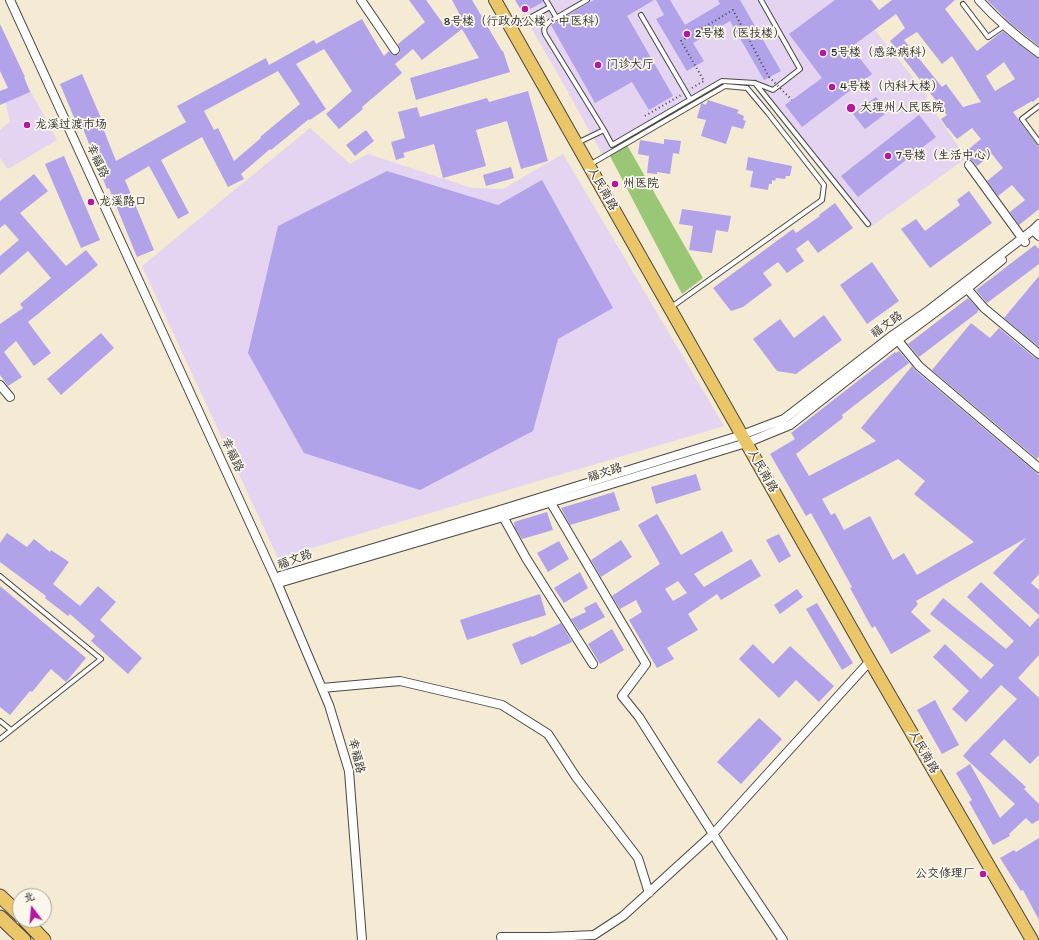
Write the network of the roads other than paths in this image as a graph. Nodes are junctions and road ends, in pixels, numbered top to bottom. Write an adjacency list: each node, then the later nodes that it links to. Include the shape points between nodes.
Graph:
1 (10, 0): 38 (street, 幸福路)
2 (361, 0): 14 (street)
3 (495, 0): 13 (main road, 人民南路)
4 (546, 0): 9 (lane)
5 (586, 0): 11 (lane)
6 (761, 0): 16 (lane, via 800,69 773,90)
7 (979, 0): 12 (street)
8 (963, 4): 12 (lane, via 988,37)
9 (550, 7): 11 (lane); 13 (lane)
10 (641, 15): 17 (lane)
11 (556, 17): 19 (lane, via 545,26 545,34)
12 (1004, 26): 15 (street)
13 (511, 28): 21 (main road, 人民南路)
14 (395, 50)
15 (1039, 53)
16 (754, 83): 17 (lane, via 722,81); 24 (lane)
17 (690, 99): 19 (lane, via 612,145)
18 (1039, 106): 20 (lane, via 1022,119)
19 (604, 130): 21 (lane)
20 (1039, 142)
21 (577, 144): 22 (main road, 人民南路)
22 (589, 165): 28 (main road, 人民南路); 28 (lane, via 725,86 740,87 747,88 824,185 822,200)
23 (969, 165): 26 (street)
24 (868, 224)
25 (1037, 231): 26 (street, 福文路)
26 (1024, 240): 27 (street, 福文路)
27 (966, 286): 29 (street, 福文路, via 929,310); 30 (street, via 984,308)
28 (670, 308): 33 (main road, 人民南路)
29 (895, 337): 33 (street, 福文路, via 790,425); 34 (street, via 920,366)
30 (1039, 354)
31 (0, 385): 32 (street)
32 (10, 397)
33 (744, 439): 35 (street, 福文路); 39 (main road, 人民南路)
34 (1039, 468)
35 (548, 499): 36 (street, 福文路); 45 (street, via 646,664 622,696 639,717)
36 (501, 513): 38 (street, 福文路, via 280,576); 40 (street, via 526,558)
37 (0, 576): 43 (lane, via 101,659)
38 (276, 580): 41 (street, 幸福路)
39 (870, 661): 45 (street); 56 (main road, 人民南路)
40 (593, 664)
41 (322, 688): 46 (street, via 400,681 502,705 548,734 576,777 638,858); 54 (street, 幸福路, via 349,771)
42 (0, 721): 43 (lane)
43 (11, 730): 44 (lane)
44 (0, 739)
45 (713, 834): 46 (street); 55 (street)
46 (649, 893): 51 (street, via 623,916 594,936)
47 (0, 896): 48 (highway)
48 (12, 908)
49 (0, 917): 52 (highway)
50 (33, 928): 53 (highway)
51 (501, 937)
52 (24, 940)
53 (44, 940)
54 (362, 940)
55 (783, 940)
56 (1032, 940)

